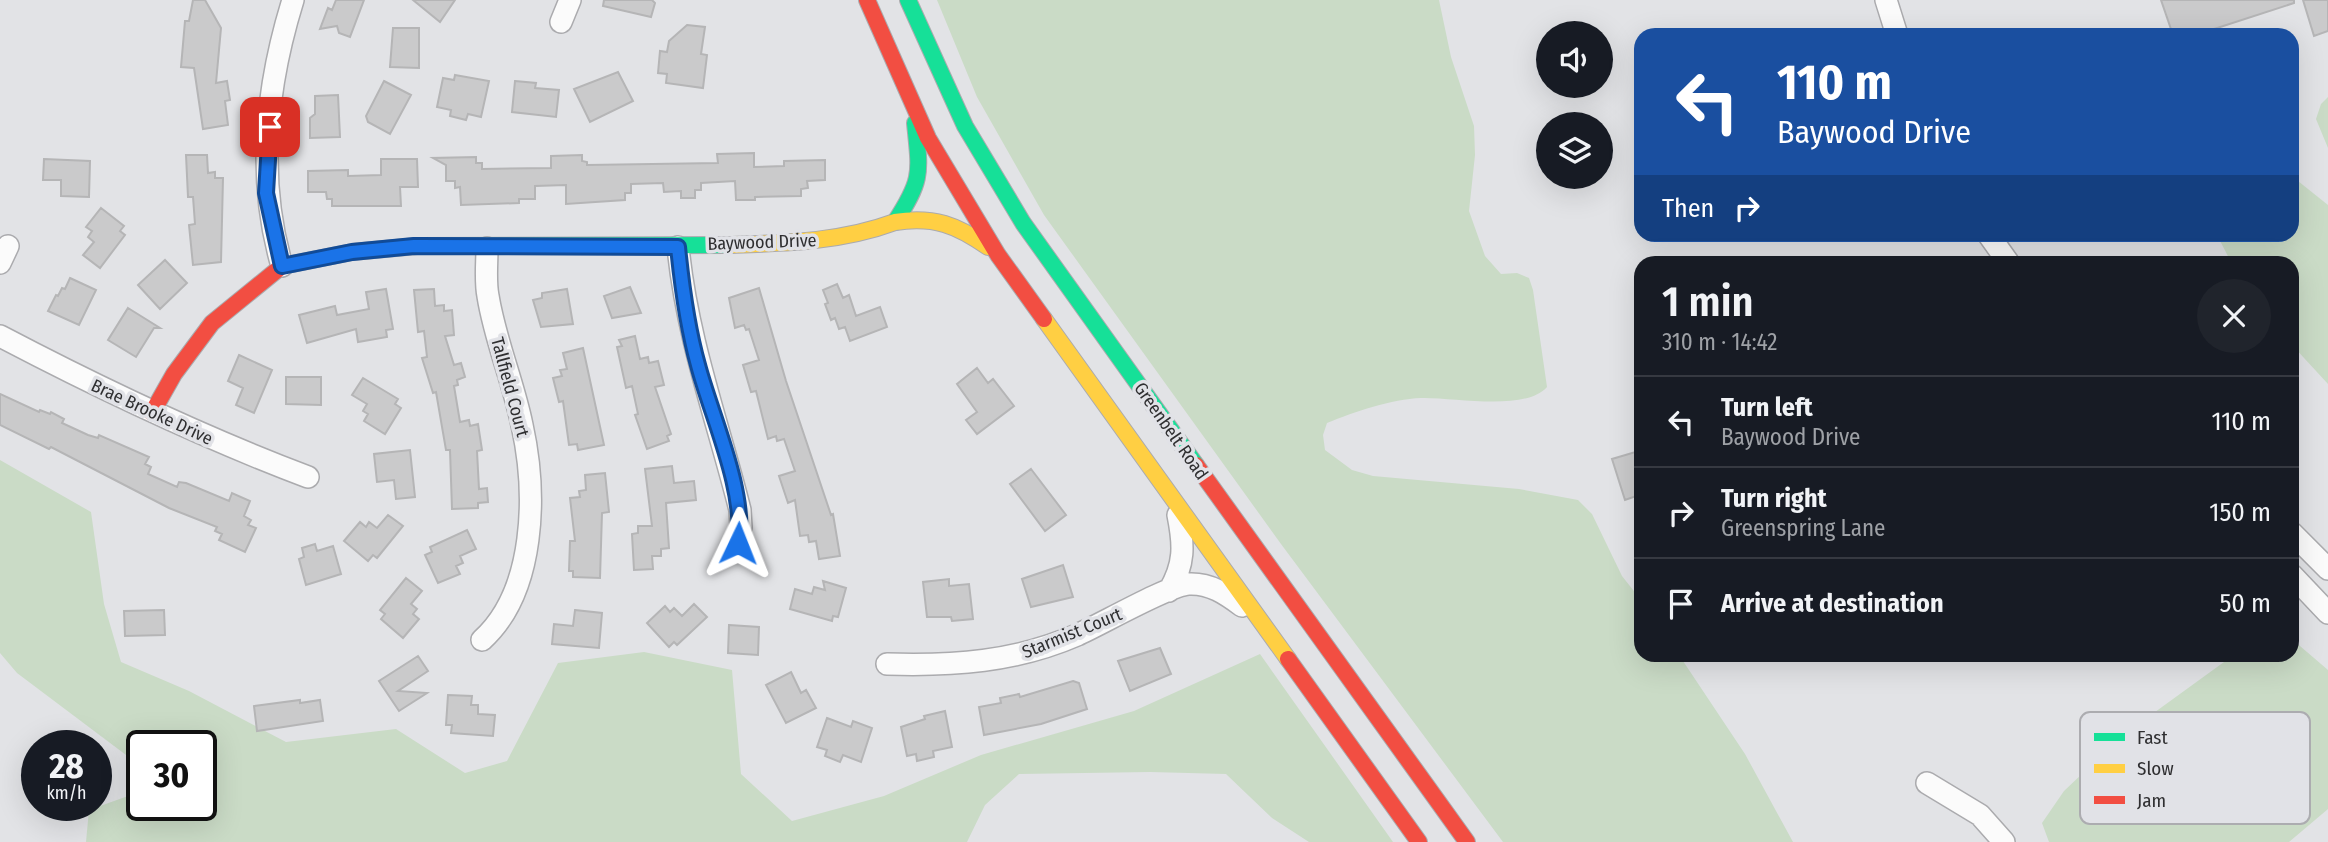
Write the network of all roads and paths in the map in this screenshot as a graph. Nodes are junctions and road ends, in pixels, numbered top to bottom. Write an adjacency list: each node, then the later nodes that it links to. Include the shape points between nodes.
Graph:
1 (293, 0): 13 (street, via 277,52 265,177)
2 (570, 0): 6 (street)
3 (867, 0): 8 (main road, Greenbelt Road)
4 (908, 0): 16 (main road, Greenbelt Road, via 938,72 987,167)
5 (1886, 0): 7 (street)
6 (561, 22)
7 (1895, 28)
8 (913, 106): 9 (main road, via 920,175 915,192); 12 (main road, Greenbelt Road)
9 (895, 222): 10 (main road, Baywood Drive, via 834,239); 12 (main road, Baywood Drive, via 923,216 944,219)
10 (678, 247): 11 (main road, Baywood Drive); 20 (street, via 682,295 697,363 740,510)
11 (487, 248): 13 (main road, Baywood Drive, via 384,248); 26 (street, Tallfield Court, via 487,292 522,424 529,507 514,596 502,621)
12 (998, 255): 16 (main road, Greenbelt Road)
13 (282, 266): 15 (main road, Baywood Drive, via 212,323)
14 (0, 336): 15 (street, Brae Brooke Drive)
15 (152, 413): 17 (street, Brae Brooke Drive)
16 (1169, 461): 18 (main road, Greenbelt Road); 30 (main road, Greenbelt Road)
17 (308, 477)
18 (1177, 506): 23 (street, via 1184,547 1180,573); 25 (main road, Greenbelt Road)
19 (2299, 540): 21 (street)
20 (734, 551)
21 (2328, 569)
22 (2299, 582): 24 (street)
23 (1170, 591): 25 (street, Starmist Court, via 1186,584 1208,586); 27 (street, Starmist Court, via 1074,637 1004,659)
24 (2328, 613)
25 (1258, 618): 29 (main road, Greenbelt Road)
26 (482, 640)
27 (887, 664)
28 (1927, 783): 31 (street, via 1980,815)
29 (1419, 842)
30 (1467, 842)
31 (2004, 842)

